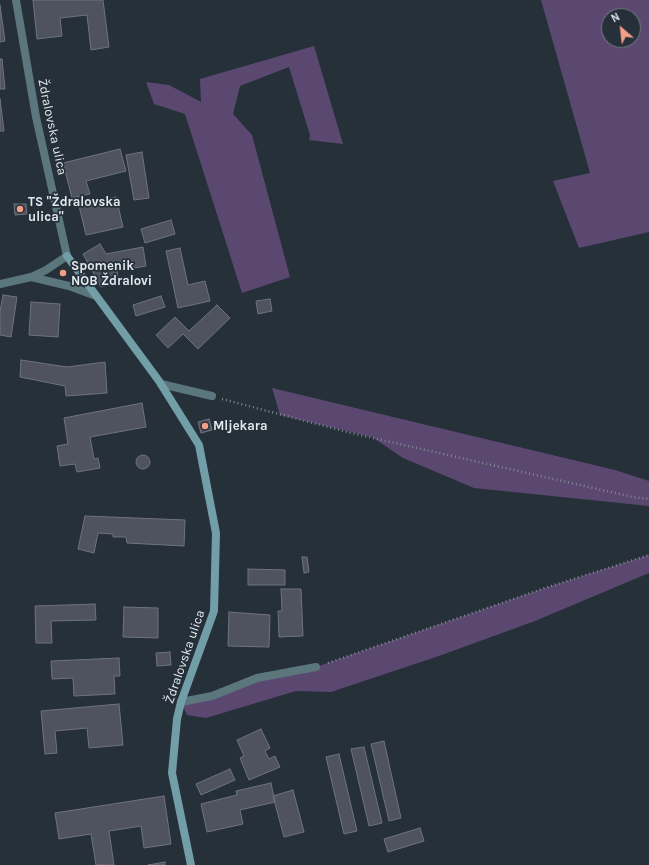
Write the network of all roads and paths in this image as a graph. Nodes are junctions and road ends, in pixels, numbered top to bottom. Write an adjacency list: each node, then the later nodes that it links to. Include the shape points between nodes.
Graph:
1 (16, 0): 2 (street, Ždralovska ulica, via 36,116)
2 (67, 256): 3 (street); 5 (main road, Ždralovska ulica)
3 (31, 277): 4 (street); 5 (street, via 69,286)
4 (0, 284)
5 (96, 296): 6 (main road, Ždralovska ulica)
6 (161, 384): 7 (street); 11 (main road, Ždralovska ulica, via 199,445 216,533 214,611)
7 (212, 396): 8 (path, via 358,434)
8 (649, 499)
9 (649, 555): 10 (path)
10 (316, 667): 11 (street, via 257,678 212,696)
11 (181, 702): 12 (main road, Ždralovska ulica, via 172,773)
12 (191, 865)

